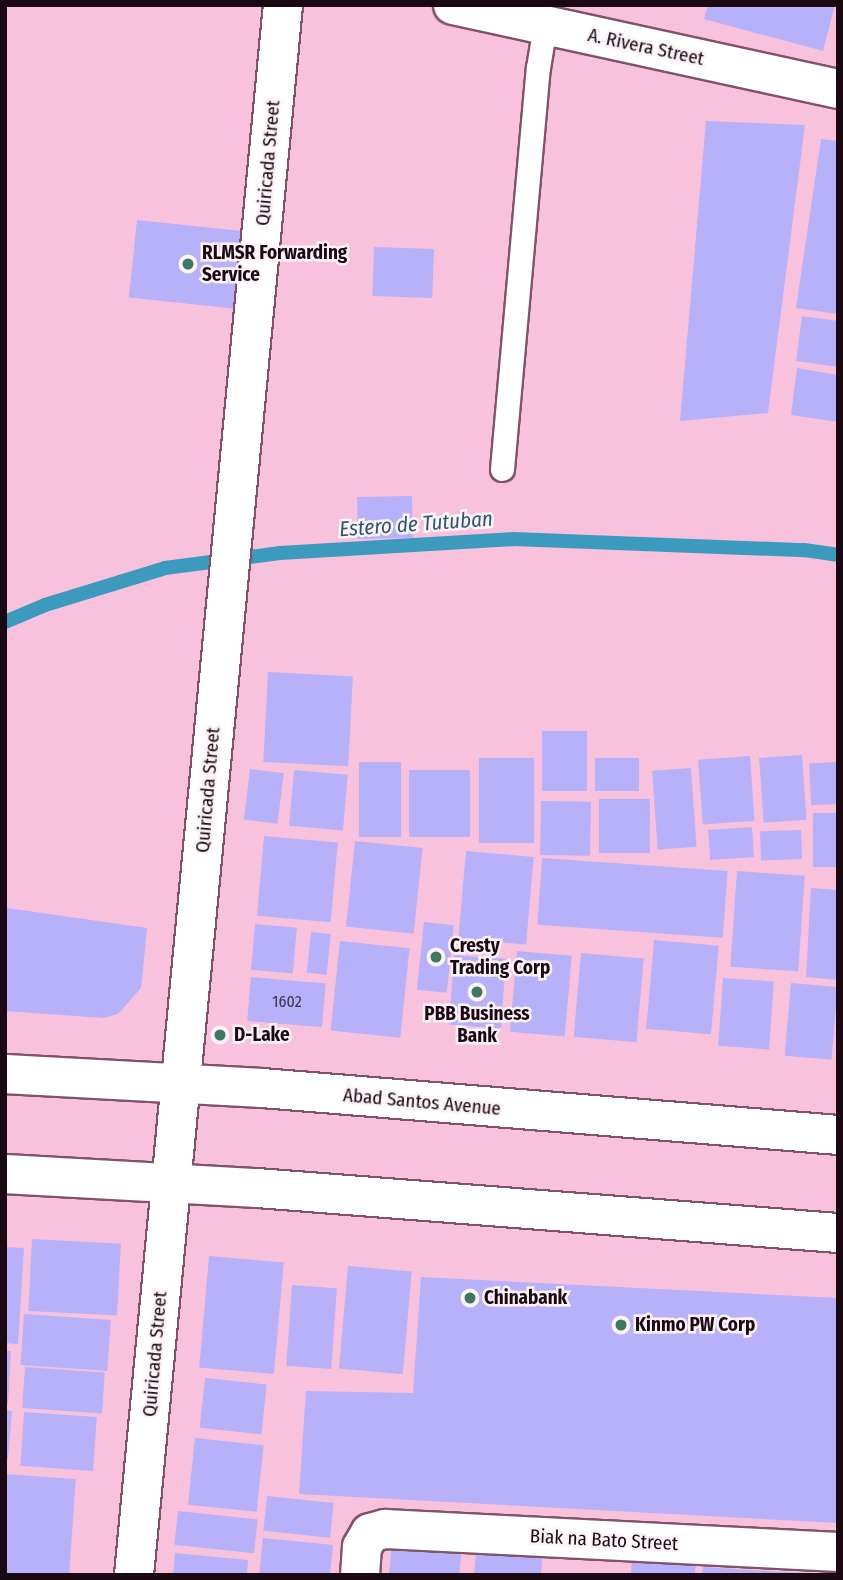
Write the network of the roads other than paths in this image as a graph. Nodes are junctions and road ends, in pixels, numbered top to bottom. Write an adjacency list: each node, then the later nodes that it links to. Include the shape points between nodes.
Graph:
1 (283, 5): 7 (street, Quiricada Street)
2 (453, 5): 3 (street, A. Rivera Street)
3 (545, 25): 4 (street, A. Rivera Street); 5 (lane)
4 (838, 89)
5 (502, 469)
6 (5, 1074): 7 (street, Abad Santos Avenue)
7 (180, 1085): 8 (street, Abad Santos Avenue); 10 (street, Quiricada Street)
8 (838, 1135)
9 (5, 1174): 10 (street)
10 (171, 1182): 11 (street); 13 (street, Quiricada Street)
11 (838, 1233)
12 (838, 1552): 14 (street, Biak na Bato Street, via 385,1529 370,1533 362,1547)
13 (134, 1575)
14 (360, 1575)

